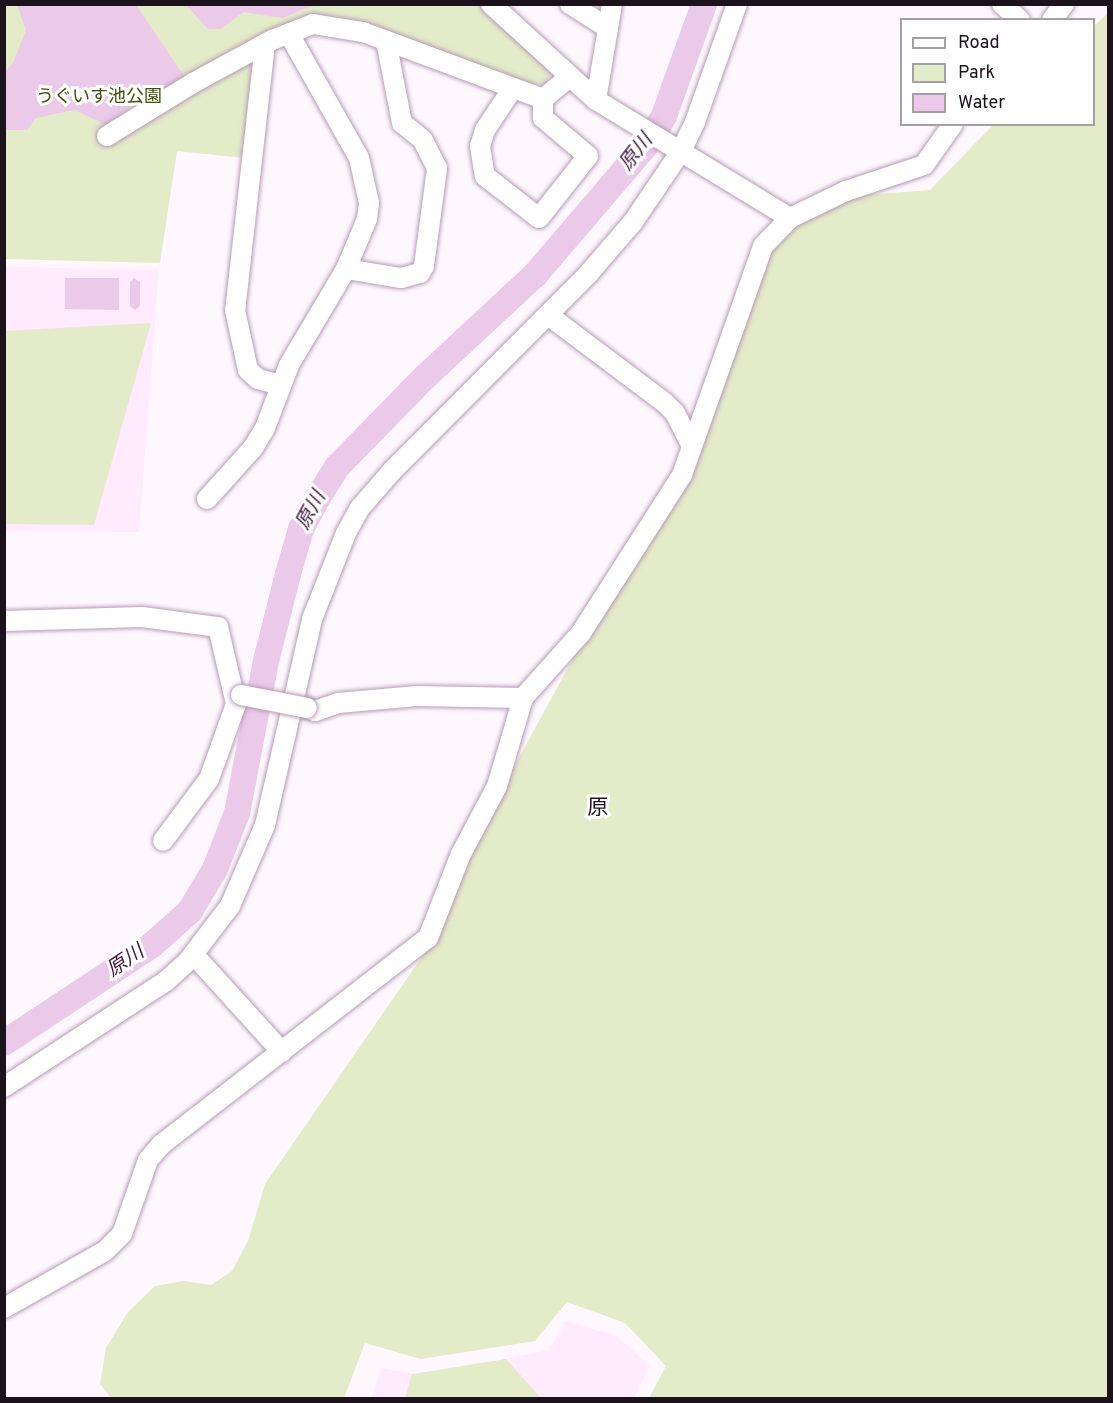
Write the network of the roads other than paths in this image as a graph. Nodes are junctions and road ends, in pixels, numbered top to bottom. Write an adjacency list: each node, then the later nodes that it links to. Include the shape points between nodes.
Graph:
1 (491, 4): 13 (street)
2 (570, 4): 9 (street)
3 (612, 4): 9 (street)
4 (737, 4): 19 (street, via 722,55)
5 (1002, 4): 7 (street)
6 (1064, 4): 8 (street)
7 (1018, 18)
8 (1054, 18)
9 (608, 28): 16 (street)
10 (289, 34): 11 (street, via 313,24 333,25); 12 (street); 21 (street, via 359,158 366,178 367,219)
11 (386, 41): 14 (street); 21 (street, via 402,123 423,140 437,168 424,266 420,273 401,278)
12 (265, 44): 18 (street); 23 (street, via 235,310 248,370 258,379)
13 (568, 78): 15 (street); 16 (street)
14 (513, 88): 15 (street); 15 (street, via 485,130 480,146 485,176 538,218 588,156 543,118)
15 (543, 99)
16 (596, 100): 19 (street)
17 (952, 126): 20 (street, via 924,165 846,191)
18 (107, 136)
19 (681, 151): 20 (street); 22 (street, via 633,222)
20 (790, 218): 24 (street, via 763,246)
21 (346, 269): 23 (street)
22 (548, 315): 24 (street, via 675,413); 30 (street, via 392,471 360,508 346,533 312,619 265,825 251,864 230,906)
23 (281, 385): 25 (street, via 253,448)
24 (692, 446): 28 (street, via 663,509 581,633)
25 (207, 499)
26 (4, 621): 27 (street, via 142,617 218,627)
27 (237, 695): 28 (street, bridge, via 315,711 338,703 417,696); 29 (street, via 208,779)
28 (523, 698): 31 (street, via 497,786 460,854 428,938)
29 (163, 841)
30 (194, 955): 31 (street); 32 (street, via 128,1009)
31 (282, 1052): 33 (street, via 162,1144 148,1160 122,1234 105,1251)
32 (4, 1086)
33 (4, 1308)

